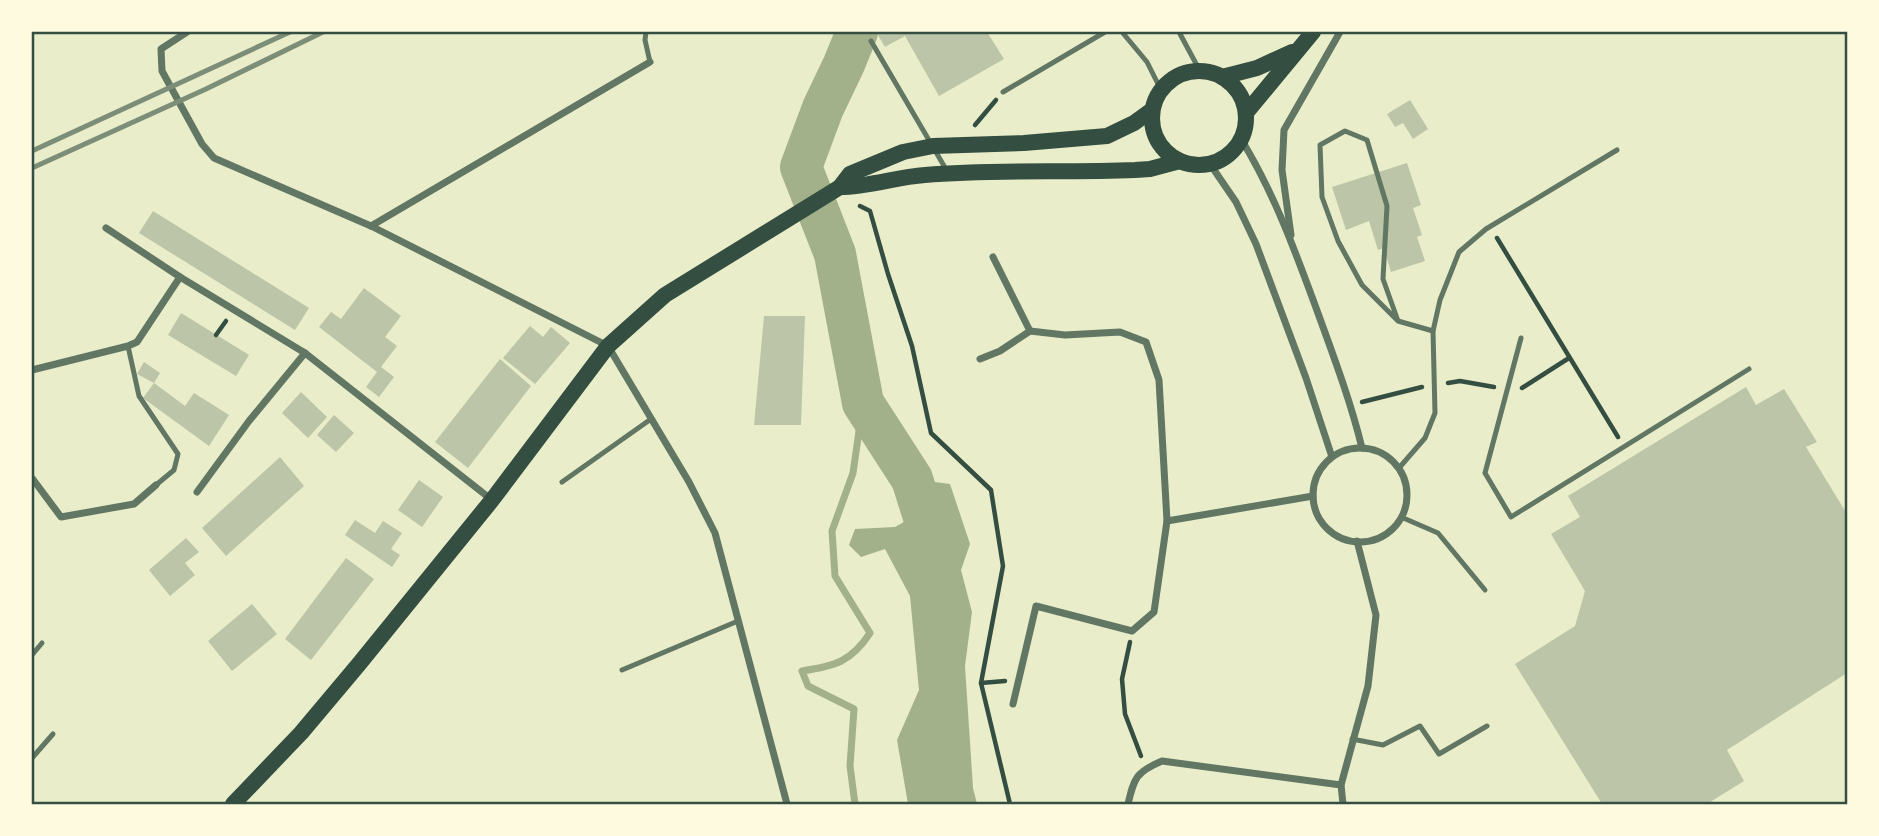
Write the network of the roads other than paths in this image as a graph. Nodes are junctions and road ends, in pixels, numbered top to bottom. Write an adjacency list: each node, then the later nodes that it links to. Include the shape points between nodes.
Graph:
1 (187, 32): 24 (street, via 161,49 162,71 214,159)
2 (646, 32): 10 (lane)
3 (1105, 32): 14 (lane)
4 (1122, 32): 13 (lane, via 1147,62)
5 (1179, 32): 11 (lane)
6 (1313, 32): 9 (main road)
7 (1340, 32): 26 (street, via 1284,130 1282,170)
8 (871, 41): 18 (lane)
9 (1297, 50): 12 (main road, via 1258,68); 16 (main road)
10 (650, 62): 24 (street)
11 (1200, 71): 12 (main road); 13 (main road, via 1176,77)
12 (1222, 77): 16 (main road, via 1238,93)
13 (1161, 90): 15 (main road)
14 (1003, 92)
15 (1152, 110): 18 (main road, via 1107,136); 20 (main road, via 1157,138)
16 (1246, 113): 17 (main road)
17 (1241, 139): 21 (main road, via 1225,157); 26 (street)
18 (933, 146): 22 (lane); 23 (main road, via 867,165)
19 (1617, 150): 31 (lane, via 1490,227 1460,252)
20 (1180, 161): 21 (main road); 22 (main road, via 1135,170)
21 (1210, 164): 41 (street, via 1236,202 1256,244)
22 (949, 173): 23 (main road)
23 (836, 189): 34 (main road, via 665,295)
24 (371, 226): 34 (street)
25 (106, 228): 28 (street)
26 (1292, 243): 40 (street, via 1351,404)
27 (993, 257): 30 (street)
28 (180, 276): 33 (street, via 137,342); 35 (street)
29 (1398, 321): 29 (lane, via 1362,285 1322,197 1320,145 1345,131 1367,140 1387,206 1382,279); 31 (lane)
30 (1030, 331): 36 (street); 50 (street, via 1065,335 1120,332 1146,342 1159,380)
31 (1433, 331): 42 (lane, via 1434,413 1425,438)
32 (1521, 338): 37 (lane, via 1485,473 1511,517)
33 (128, 346): 38 (street); 45 (lane, via 139,396 178,454 174,470)
34 (608, 346): 39 (street); 48 (main road)
35 (305, 353): 46 (street); 48 (street)
36 (980, 359)
37 (1749, 369)
38 (32, 370)
39 (651, 419): 44 (lane); 53 (street, via 715,533)
40 (1362, 447): 41 (street); 42 (street, via 1385,455)
41 (1332, 457): 47 (street, via 1316,477)
42 (1399, 468): 49 (street, via 1406,490)
43 (32, 478): 45 (street, via 61,517 134,504)
44 (562, 482)
45 (156, 485)
46 (197, 492)
47 (1313, 496): 50 (street); 51 (street, via 1325,527 1339,537)
48 (492, 500): 63 (main road, via 301,733)
49 (1401, 517): 51 (street, via 1385,534); 52 (lane, via 1438,533)
50 (1167, 521): 57 (street, via 1154,612 1132,631 1036,606)
51 (1357, 541): 60 (street, via 1376,615 1368,686)
52 (1485, 590)
53 (738, 621): 56 (lane); 64 (street)
54 (42, 643): 55 (lane)
55 (32, 655)
56 (622, 670)
57 (1013, 704)
58 (1487, 726): 60 (lane, via 1439,754 1420,726 1382,745)
59 (53, 734): 61 (lane)
60 (1352, 739): 62 (street)
61 (32, 758)
62 (1341, 785): 65 (street, via 1162,761 1134,779); 66 (street)
63 (233, 804)
64 (787, 804)
65 (1128, 804)
66 (1343, 804)

